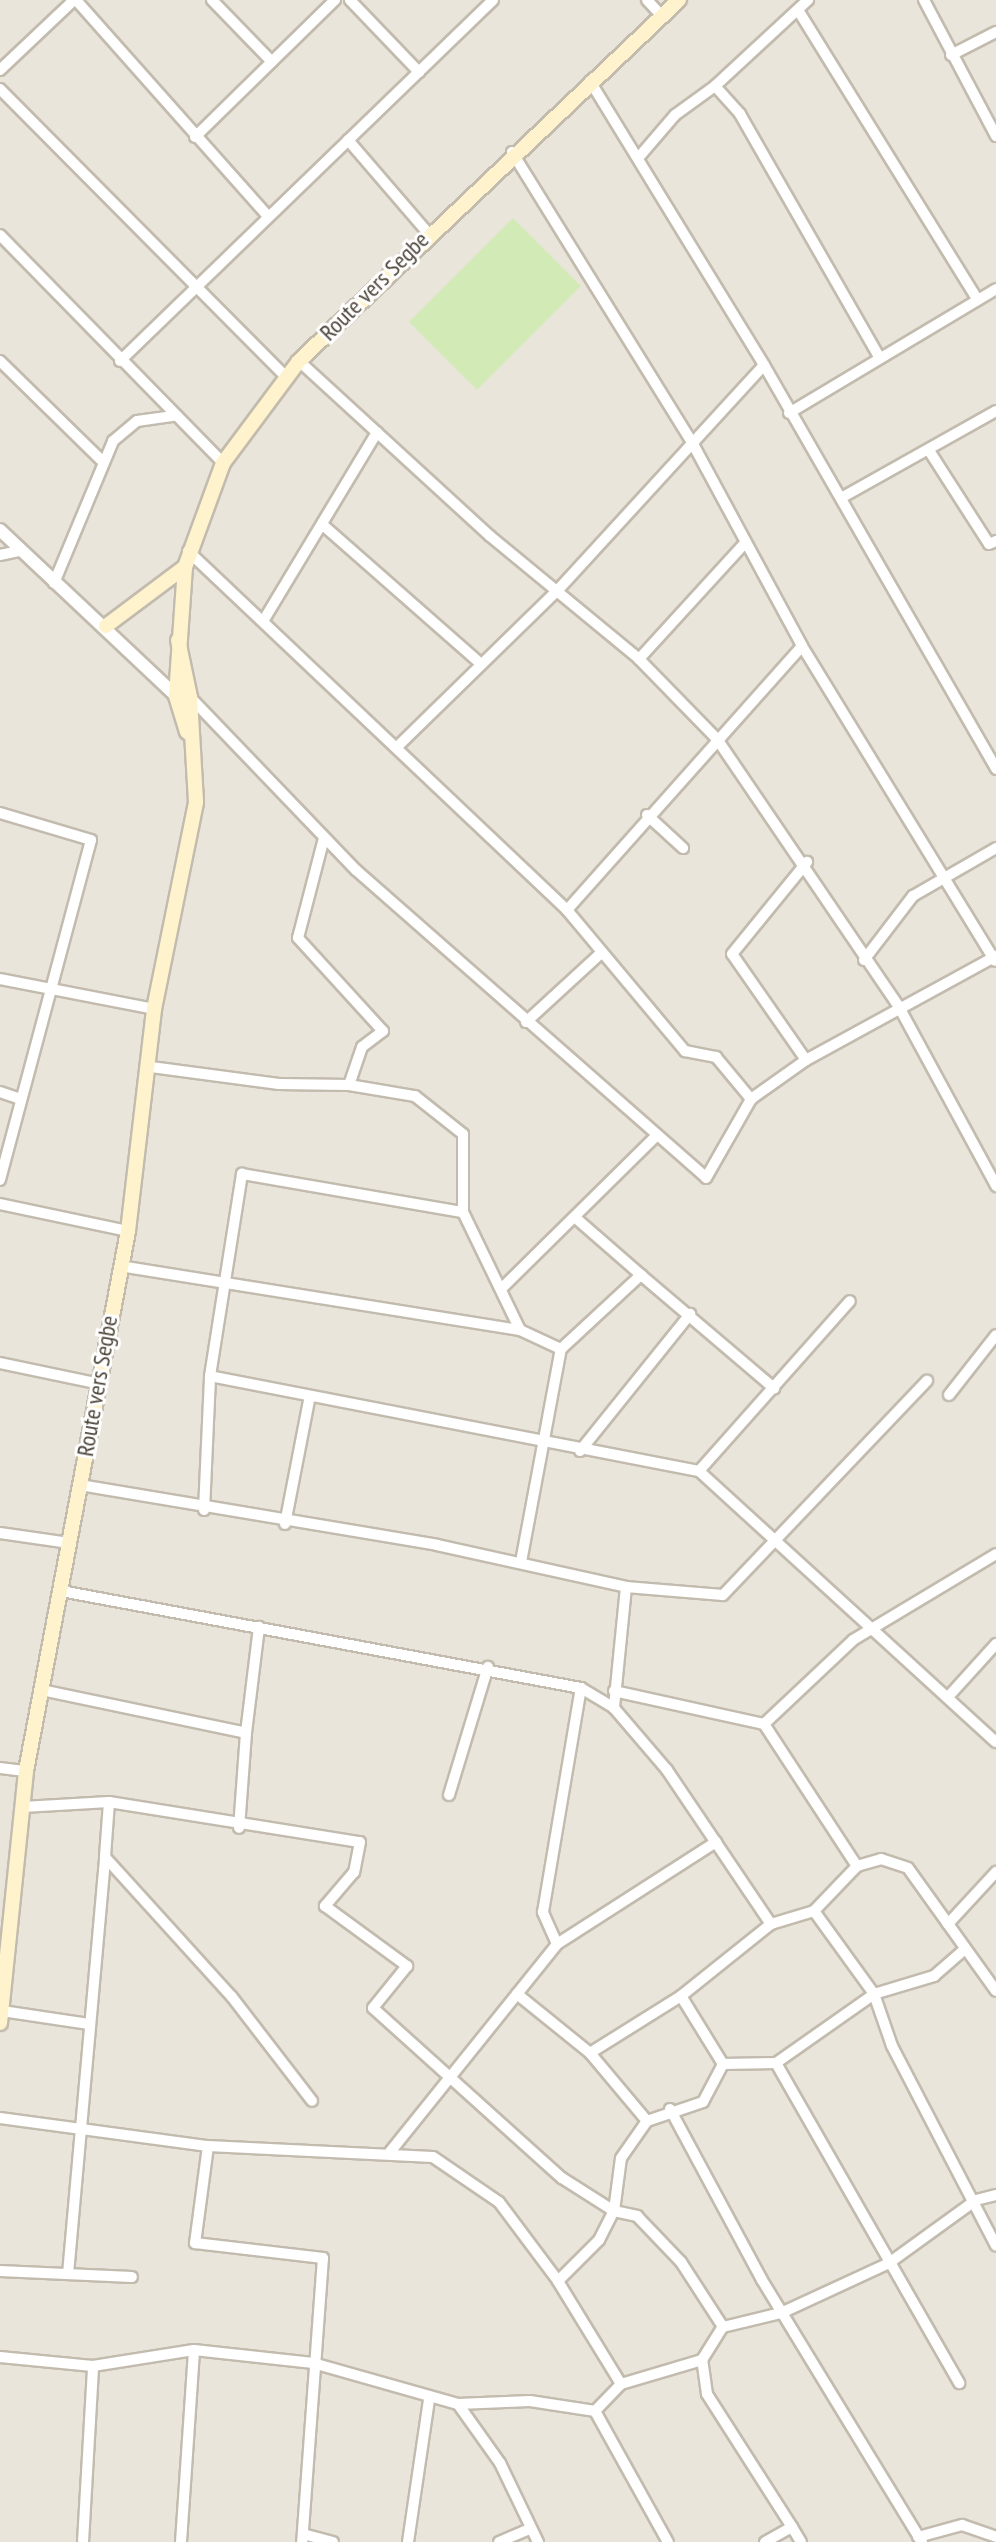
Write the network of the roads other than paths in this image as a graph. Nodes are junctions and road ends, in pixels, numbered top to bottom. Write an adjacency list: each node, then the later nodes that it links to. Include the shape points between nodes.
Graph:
1 (75, 0): 15 (street); 21 (street)
2 (212, 0): 14 (street)
3 (335, 0): 14 (street)
4 (350, 0): 16 (street)
5 (493, 0): 16 (street)
6 (647, 0): 11 (street)
7 (679, 0): 11 (main road, Route vers Segbe)
8 (808, 0): 10 (street)
9 (924, 0): 13 (street)
10 (798, 10): 18 (street); 30 (street)
11 (660, 14): 17 (main road, Route vers Segbe)
12 (996, 32): 13 (street)
13 (951, 55): 20 (street)
14 (272, 62): 21 (street)
15 (0, 70)
16 (419, 72): 22 (street)
17 (590, 81): 23 (main road, Route vers Segbe); 24 (street)
18 (715, 86): 24 (street, via 675,115); 31 (street, via 740,114)
19 (0, 89): 28 (street)
20 (996, 136)
21 (195, 137): 25 (street)
22 (348, 140): 25 (street); 26 (street)
23 (512, 152): 26 (main road, Route vers Segbe); 41 (street)
24 (639, 157): 35 (street)
25 (265, 213): 28 (street)
26 (427, 232): 34 (main road, Route vers Segbe)
27 (0, 235): 33 (street)
28 (193, 284): 33 (street); 36 (street)
29 (996, 289): 30 (street)
30 (978, 300): 31 (street)
31 (879, 357): 38 (street)
32 (0, 361): 43 (street)
33 (120, 361): 39 (street)
34 (299, 361): 36 (main road, Route vers Segbe); 40 (street)
35 (764, 365): 38 (street); 41 (street)
36 (286, 377): 44 (main road, Route vers Segbe)
37 (996, 411): 42 (street)
38 (789, 413): 45 (street)
39 (174, 416): 43 (street, via 122,430); 44 (street)
40 (377, 432): 46 (street); 55 (street)
41 (694, 446): 49 (street); 55 (street)
42 (930, 452): 45 (street); 48 (street, via 989,544)
43 (101, 460): 54 (street)
44 (223, 463): 51 (main road, Route vers Segbe)
45 (841, 498): 64 (street)
46 (324, 526): 56 (street); 60 (street)
47 (0, 530): 50 (street)
48 (996, 541)
49 (744, 544): 58 (street); 59 (street)
50 (19, 551): 52 (street); 54 (street)
51 (188, 551): 53 (main road, Route vers Segbe); 56 (street)
52 (0, 555)
53 (185, 567): 57 (main road); 61 (main road, Route vers Segbe, via 178,640)
54 (54, 583): 57 (street)
55 (557, 591): 59 (street); 60 (street)
56 (265, 618): 63 (street)
57 (106, 626): 61 (street)
58 (802, 646): 62 (street); 71 (street)
59 (639, 659): 62 (street)
60 (481, 664): 63 (street)
61 (183, 696): 67 (street); 79 (main road, Route vers Segbe, via 194,751 196,802 184,886)
62 (717, 739): 66 (street); 70 (street)
63 (398, 746): 72 (street)
64 (996, 769)
65 (0, 813): 77 (street, via 91,840)
66 (647, 815): 68 (street); 72 (street)
67 (324, 838): 80 (street); 83 (street, via 298,938 383,1031 362,1047)
68 (683, 848)
69 (996, 848): 71 (street)
70 (807, 862): 75 (street); 81 (street, via 732,954)
71 (940, 875): 74 (street); 75 (street, via 895,914)
72 (567, 910): 73 (street)
73 (601, 953): 80 (street); 86 (street, via 685,1051 716,1057)
74 (995, 959): 78 (street)
75 (864, 960): 78 (street)
76 (0, 979): 77 (street)
77 (47, 991): 79 (street); 85 (street)
78 (899, 1007): 81 (street); 89 (street)
79 (154, 1009): 82 (main road, Route vers Segbe)
80 (526, 1022): 87 (street)
81 (806, 1060): 86 (street)
82 (151, 1067): 83 (street, via 279,1084); 93 (main road, Route vers Segbe)
83 (349, 1085): 91 (street, via 415,1096 463,1134)
84 (0, 1092): 85 (street)
85 (20, 1099): 88 (street)
86 (751, 1099): 87 (street, via 706,1178)
87 (655, 1137): 92 (street)
88 (0, 1180)
89 (996, 1186)
90 (0, 1204): 93 (street)
91 (463, 1212): 96 (street, via 242,1174); 97 (street)
92 (578, 1220): 95 (street); 97 (street)
93 (128, 1231): 94 (main road, Route vers Segbe)
94 (120, 1266): 96 (street); 106 (main road, Route vers Segbe)
95 (641, 1275): 99 (street); 102 (street)
96 (223, 1281): 100 (street); 104 (street)
97 (502, 1288): 100 (street)
98 (850, 1301): 107 (street)
99 (690, 1314): 107 (street, via 742,1368); 111 (street)
100 (520, 1330): 102 (street)
101 (996, 1335): 108 (street)
102 (561, 1349): 110 (street)
103 (0, 1363): 106 (street)
104 (210, 1376): 109 (street); 114 (street)
105 (927, 1381): 118 (street)
106 (96, 1383): 113 (main road, Route vers Segbe)
107 (774, 1388): 112 (street)
108 (949, 1395)
109 (309, 1401): 110 (street); 115 (street)
110 (547, 1445): 111 (street); 120 (street)
111 (580, 1451): 112 (street)
112 (699, 1471): 118 (street)
113 (80, 1485): 114 (street); 117 (main road, Route vers Segbe)
114 (204, 1510): 115 (street)
115 (285, 1524): 120 (street)
116 (0, 1533): 117 (street)
117 (69, 1543): 122 (main road, Route vers Segbe)
118 (772, 1544): 121 (street, via 723,1595); 124 (street)
119 (996, 1554): 124 (street)
120 (521, 1562): 121 (street)
121 (626, 1587): 129 (street)
122 (61, 1591): 123 (street); 128 (main road, Route vers Segbe)
123 (259, 1627): 126 (street); 133 (street)
124 (870, 1633): 130 (street); 132 (street, via 853,1640)
125 (996, 1644): 130 (street)
126 (488, 1667): 127 (street); 137 (street)
127 (581, 1688): 131 (street); 149 (street, via 543,1912)
128 (41, 1690): 133 (street); 136 (main road, Route vers Segbe)
129 (614, 1691): 131 (street); 132 (street)
130 (948, 1697): 134 (street)
131 (614, 1708): 141 (street, via 634,1724)
132 (764, 1724): 143 (street)
133 (246, 1733): 140 (street)
134 (996, 1742)
135 (0, 1768): 136 (street)
136 (26, 1771): 139 (main road, Route vers Segbe)
137 (449, 1795)
138 (109, 1802): 139 (street); 140 (street); 142 (street)
139 (23, 1807): 145 (main road, Route vers Segbe)
140 (239, 1828): 160 (street, via 360,1842 354,1872 325,1906 407,1966 373,2008)
141 (716, 1842): 147 (street); 149 (street)
142 (105, 1857): 156 (street); 161 (street, via 232,1997)
143 (857, 1866): 146 (street); 148 (street, via 881,1859 908,1868)
144 (996, 1872): 148 (street)
145 (6, 1899): 155 (main road, Route vers Segbe)
146 (814, 1911): 147 (street); 153 (street)
147 (771, 1924): 154 (street)
148 (948, 1924): 150 (street)
149 (557, 1944): 152 (street)
150 (963, 1951): 151 (street); 153 (street, via 934,1976)
151 (996, 1991)
152 (517, 1994): 157 (street); 160 (street)
153 (874, 1994): 158 (street); 169 (street, via 892,2046)
154 (681, 1996): 157 (street); 159 (street)
155 (1, 2017): 156 (street)
156 (89, 2024): 165 (street)
157 (590, 2053): 164 (street)
158 (776, 2063): 159 (street); 172 (street)
159 (723, 2064): 162 (street, via 703,2102)
160 (450, 2079): 167 (street); 170 (street, via 562,2178)
161 (312, 2101)
162 (670, 2109): 164 (street); 177 (street)
163 (0, 2118): 165 (street)
164 (647, 2121): 170 (street, via 621,2158)
165 (79, 2124): 166 (street); 174 (street)
166 (208, 2146): 167 (street); 182 (street, via 195,2243 323,2258)
167 (390, 2152): 176 (street, via 433,2157 465,2175 499,2202)
168 (996, 2195): 169 (street)
169 (976, 2200): 171 (street); 172 (street)
170 (614, 2211): 176 (street, via 599,2240); 178 (street, via 637,2216 681,2262)
171 (996, 2246)
172 (889, 2263): 177 (street); 184 (street)
173 (0, 2271): 174 (street)
174 (68, 2274): 175 (street)
175 (132, 2277)
176 (558, 2281): 185 (street)
177 (781, 2313): 178 (street); 193 (street, via 864,2437)
178 (723, 2327): 181 (street)
179 (194, 2350): 182 (street); 183 (street); 195 (street)
180 (0, 2357): 183 (street)
181 (702, 2360): 185 (street); 189 (street, via 707,2394)
182 (313, 2363): 186 (street); 192 (street)
183 (93, 2366): 194 (street)
184 (959, 2383)
185 (621, 2384): 188 (street)
186 (429, 2399): 187 (street); 197 (street)
187 (458, 2404): 188 (street, via 530,2401); 190 (street, via 500,2463)
188 (595, 2411): 200 (street)
189 (792, 2527): 201 (street); 202 (street)
190 (530, 2529): 198 (street); 199 (street)
191 (996, 2537): 193 (street, via 962,2525)
192 (302, 2538): 196 (street)
193 (920, 2540)
194 (83, 2542)
195 (181, 2542)
196 (333, 2542)
197 (408, 2542)
198 (499, 2542)
199 (538, 2542)
200 (668, 2542)
201 (765, 2542)
202 (801, 2542)

